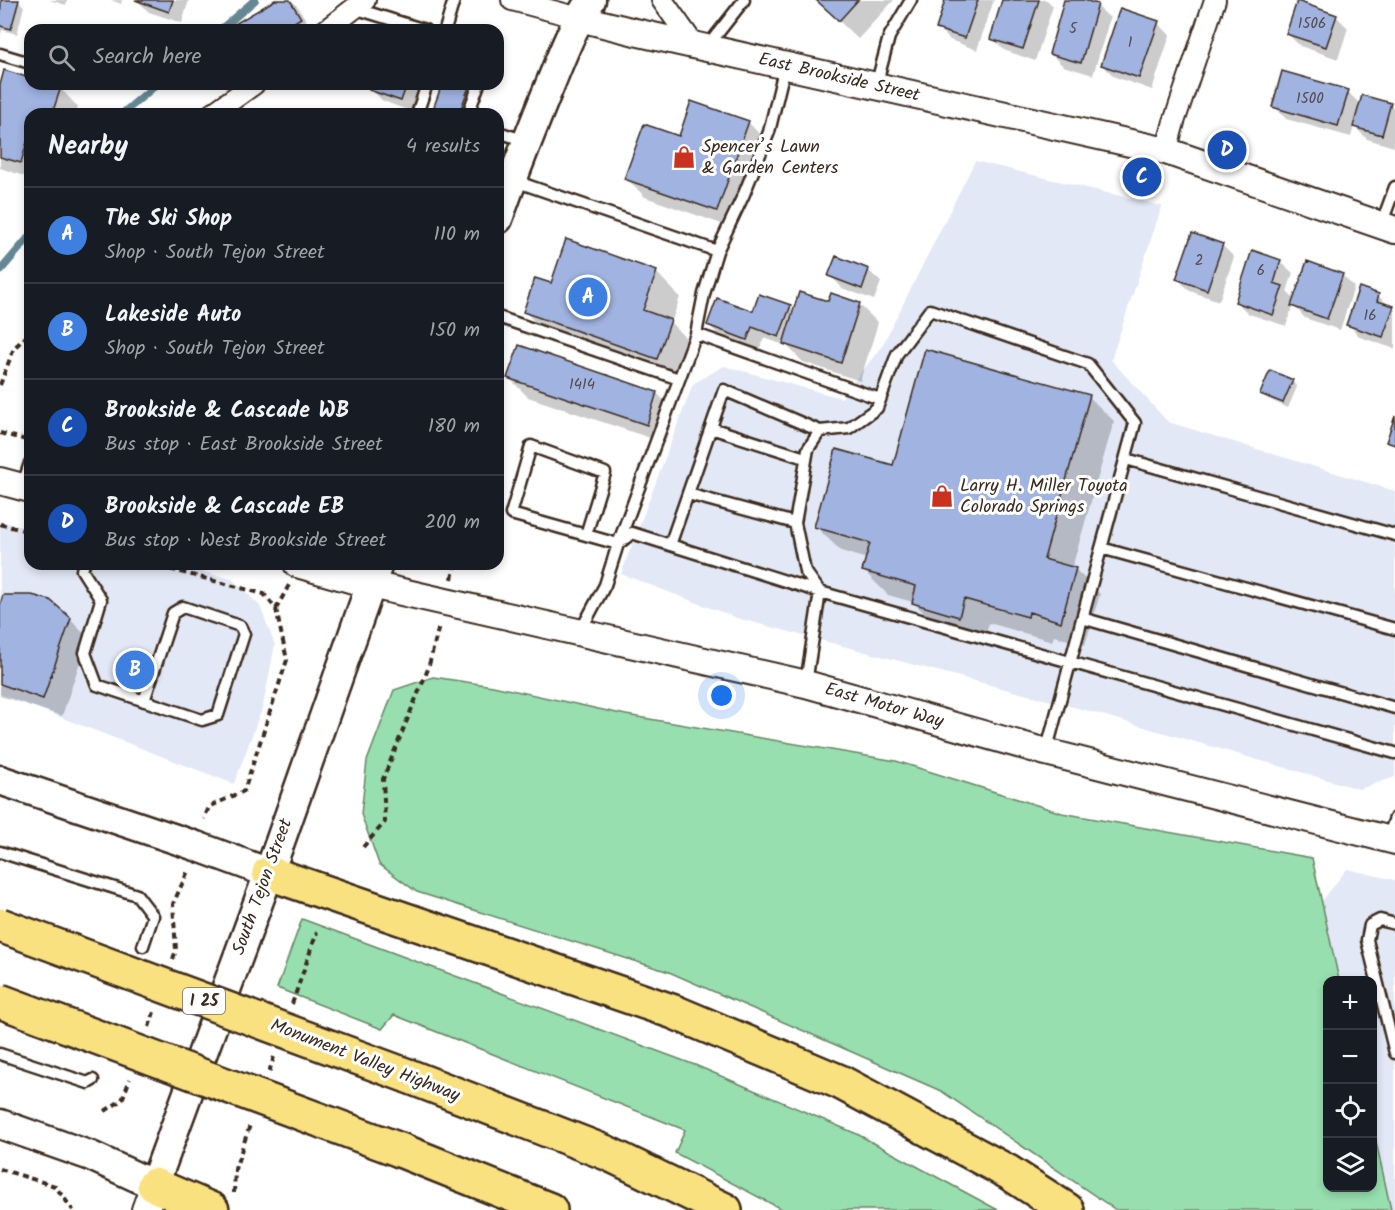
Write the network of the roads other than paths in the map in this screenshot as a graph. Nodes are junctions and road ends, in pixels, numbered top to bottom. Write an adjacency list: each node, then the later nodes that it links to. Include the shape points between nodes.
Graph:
1 (454, 0): 11 (lane)
2 (512, 0): 8 (street, East Brookside Street)
3 (662, 0): 12 (street)
4 (744, 0): 12 (lane)
5 (911, 0): 16 (lane, via 889,37)
6 (1215, 0): 25 (street)
7 (360, 4): 9 (street); 10 (lane)
8 (585, 9): 12 (street, East Brookside Street); 24 (main road)
9 (334, 24)
10 (410, 24)
11 (447, 24)
12 (700, 47): 15 (street, East Brookside Street)
13 (0, 54): 14 (lane)
14 (24, 61)
15 (785, 66): 16 (street, East Brookside Street); 30 (lane, via 769,132)
16 (876, 86): 25 (street, East Brookside Street)
17 (246, 90): 20 (street)
18 (426, 90): 21 (lane)
19 (474, 90): 22 (lane)
20 (220, 108)
21 (419, 108)
22 (470, 108)
23 (504, 134): 24 (lane)
24 (527, 142): 26 (main road)
25 (1166, 151): 29 (street, East Brookside Street)
26 (512, 179): 28 (main road); 30 (lane)
27 (1395, 187): 29 (lane)
28 (504, 202)
29 (1388, 228)
30 (717, 251): 32 (lane)
31 (504, 319): 33 (lane)
32 (696, 334): 33 (lane); 34 (lane)
33 (679, 379): 43 (lane)
34 (880, 399): 36 (lane, via 877,408 849,428); 38 (lane, via 897,354 930,310 1088,364 1135,423)
35 (711, 428): 36 (lane, via 724,390); 37 (lane); 39 (lane)
36 (820, 431): 37 (lane)
37 (805, 458): 40 (lane)
38 (1126, 459): 42 (lane); 45 (lane)
39 (688, 494): 40 (lane); 44 (lane)
40 (795, 524): 49 (lane, via 805,571)
41 (586, 535): 41 (lane, via 511,514 531,446 605,473); 43 (lane)
42 (1395, 535)
43 (618, 544): 44 (lane, via 632,533); 52 (lane, via 605,585)
44 (670, 544): 49 (lane)
45 (1101, 548): 50 (lane); 51 (lane)
46 (82, 570): 55 (lane, via 101,600 84,653 97,685)
47 (343, 570): 48 (street, East Motor Way)
48 (374, 574): 52 (street, East Motor Way); 62 (main road, South Tejon Street)
49 (820, 592): 53 (lane); 54 (lane)
50 (1082, 618): 53 (lane); 56 (lane)
51 (1395, 629)
52 (580, 633): 54 (street, East Motor Way)
53 (1071, 662): 57 (lane); 58 (lane)
54 (806, 684): 57 (street, East Motor Way)
55 (144, 701): 55 (lane, via 202,720 218,715 244,634 240,626 183,607 173,613)
56 (1395, 708)
57 (1046, 752): 60 (street, East Motor Way)
58 (1395, 753)
59 (0, 780): 62 (main road)
60 (1392, 832)
61 (0, 852): 65 (lane, via 136,895 153,916)
62 (268, 873): 71 (main road, South Tejon Street); 75 (highway, via 674,1011 840,1082 1008,1172)
63 (1395, 924): 67 (lane, via 1380,920 1370,925 1367,940)
64 (0, 925): 74 (highway, Monument Valley Highway / I 25, bridge, via 607,1153)
65 (143, 946)
66 (0, 1002): 73 (highway, bridge, via 400,1150)
67 (1395, 1053)
68 (0, 1054): 69 (lane, via 88,1083)
69 (93, 1080)
70 (0, 1124): 71 (main road, via 91,1156)
71 (149, 1198): 72 (highway)
72 (223, 1205)
73 (550, 1210)
74 (725, 1210)
75 (1067, 1210)

